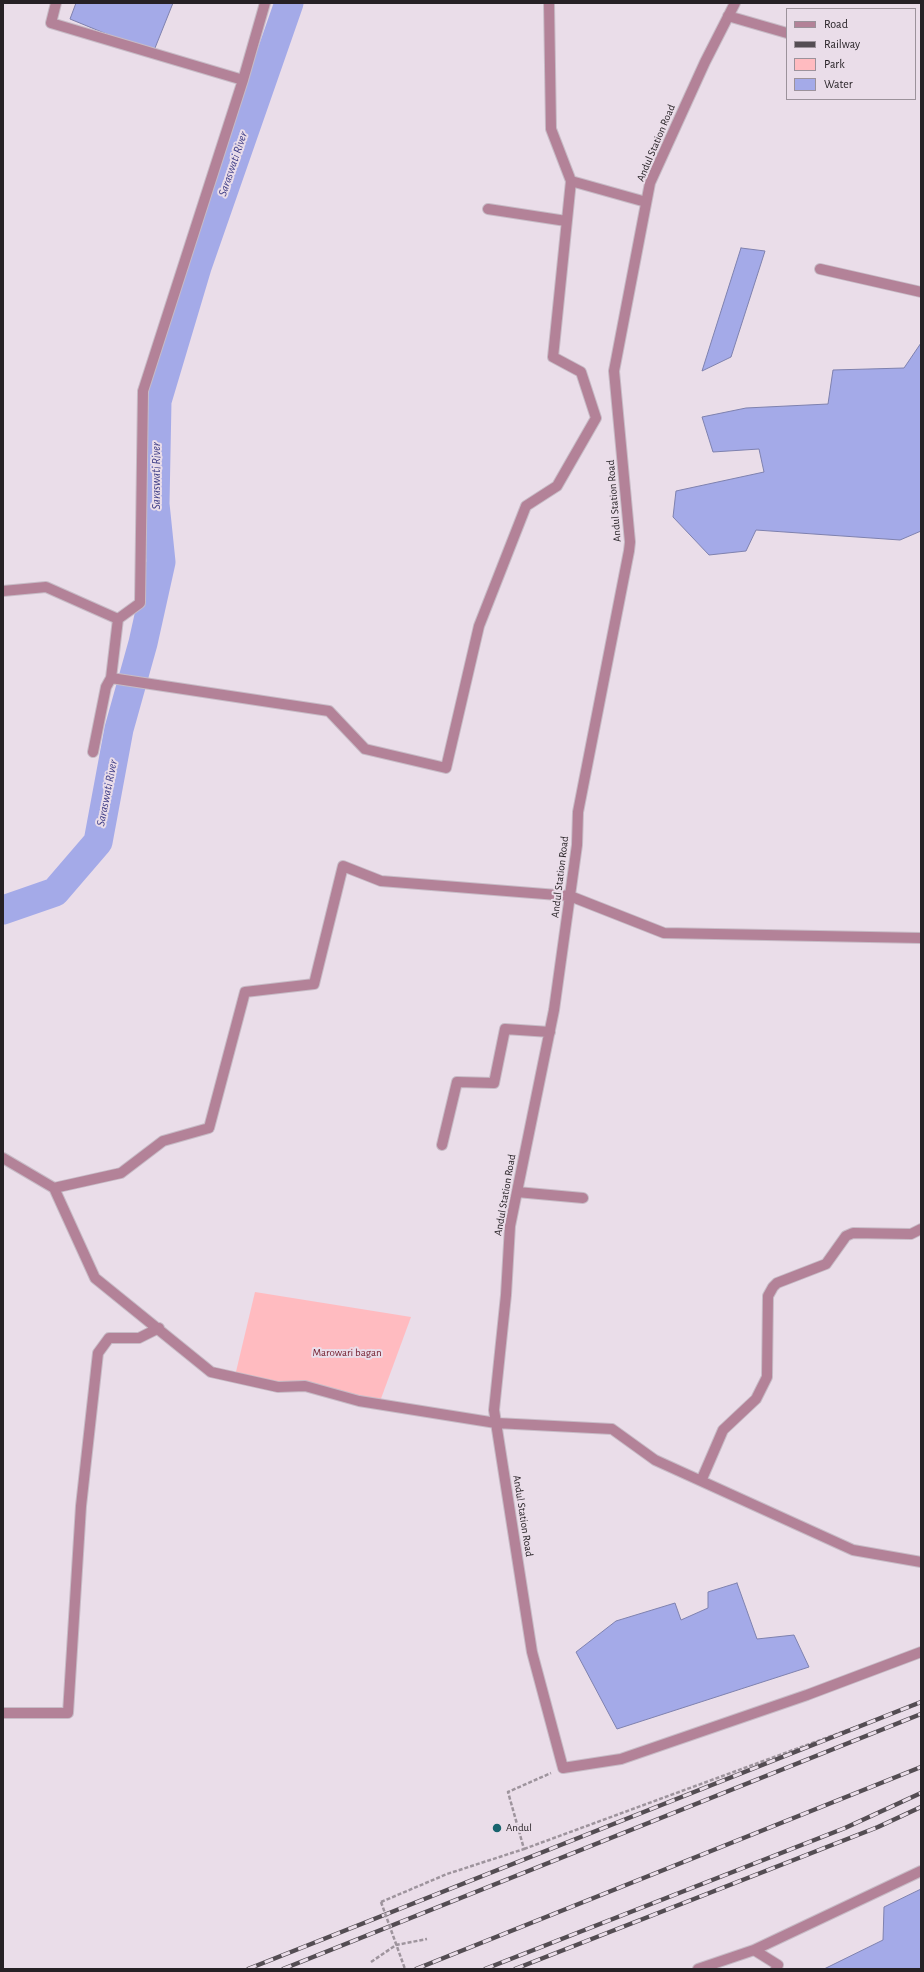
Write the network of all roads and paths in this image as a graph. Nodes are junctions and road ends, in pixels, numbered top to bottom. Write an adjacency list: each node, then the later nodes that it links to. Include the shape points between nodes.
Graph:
1 (56, 3): 7 (street, via 51,23)
2 (265, 3): 7 (street)
3 (549, 3): 8 (street, via 551,129)
4 (735, 3): 5 (street, Andul Station Road)
5 (728, 16): 6 (street); 9 (street, Andul Station Road, via 650,183)
6 (786, 33)
7 (243, 80): 15 (street, via 143,391 140,603)
8 (571, 180): 9 (street); 11 (street)
9 (646, 202): 18 (street, Andul Station Road, via 614,371 630,542 578,812 577,845)
10 (488, 209): 11 (street)
11 (566, 221): 16 (street, via 553,357 581,372 596,418 557,486 526,506 478,626 446,768 365,749 329,711)
12 (820, 269): 13 (street)
13 (921, 292)
14 (3, 591): 15 (street, via 46,587)
15 (118, 619): 16 (street)
16 (112, 678): 17 (street, via 106,687)
17 (93, 752)
18 (570, 896): 19 (street, via 664,933); 20 (street, Andul Station Road); 23 (street, via 381,881 343,866 314,984 245,992 209,1128 163,1141 121,1174)
19 (921, 938)
20 (550, 1032): 21 (street, via 505,1029 494,1082 456,1082); 24 (street, Andul Station Road)
21 (442, 1145)
22 (3, 1158): 23 (street)
23 (54, 1188): 27 (street, via 95,1278)
24 (517, 1192): 25 (street); 28 (street, Andul Station Road, via 510,1226 494,1410)
25 (583, 1198)
26 (921, 1229): 29 (street, via 911,1234 853,1233 846,1236 826,1264 777,1283 773,1287 768,1296 767,1377 756,1399 723,1430)
27 (159, 1328): 28 (street, via 210,1372 278,1387 305,1386 359,1401); 33 (street, via 139,1338 109,1338 98,1353 81,1506 68,1713)
28 (496, 1423): 29 (street, via 612,1429 655,1460); 34 (street, Andul Station Road, via 532,1652)
29 (701, 1481): 30 (street, via 853,1550)
30 (921, 1562)
31 (921, 1652): 34 (street, via 807,1695 621,1759)
32 (921, 1703): 35 (path)
33 (3, 1713)
34 (563, 1768): 35 (path, via 508,1792)
35 (524, 1849): 38 (path, bridge, via 447,1874 381,1902)
36 (921, 1871): 39 (street)
37 (427, 1939): 38 (path)
38 (396, 1945): 40 (path); 41 (path, bridge)
39 (754, 1950): 42 (street); 43 (street, via 778,1965)
40 (371, 1962)
41 (405, 1969)
42 (698, 1969)
43 (776, 1969)

